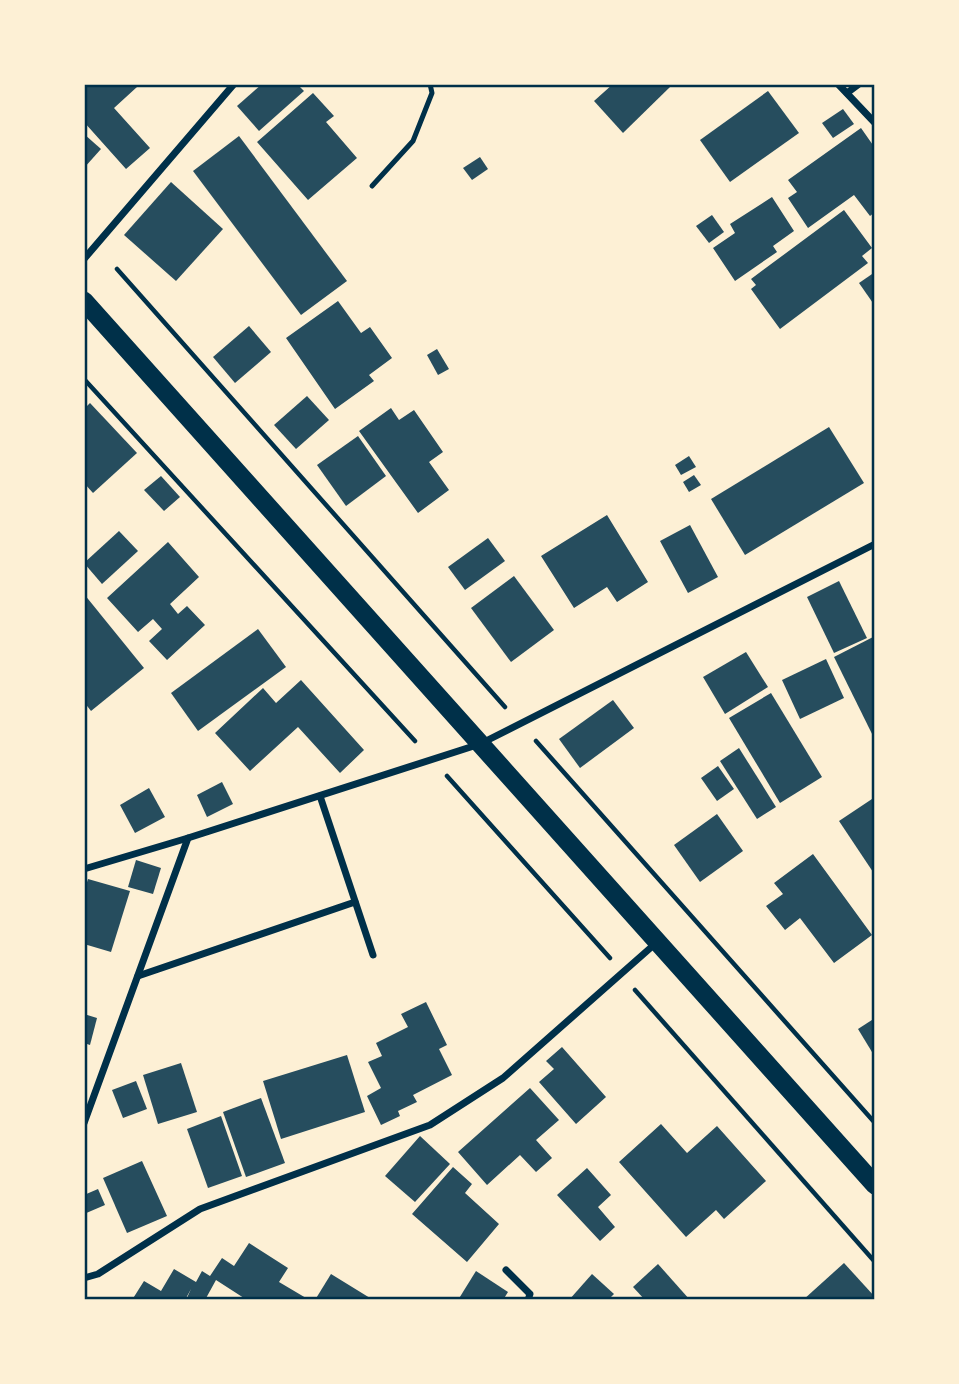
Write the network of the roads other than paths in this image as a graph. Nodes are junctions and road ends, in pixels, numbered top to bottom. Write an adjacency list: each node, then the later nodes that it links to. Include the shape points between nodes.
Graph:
1 (234, 84): 8 (street)
2 (430, 84): 7 (lane, via 432,93 413,141)
3 (838, 84): 5 (street)
4 (859, 84): 5 (street)
5 (847, 93): 6 (street)
6 (875, 123)
7 (372, 186)
8 (84, 259)
9 (84, 300): 11 (highway)
10 (875, 544): 11 (street)
11 (480, 744): 12 (street); 16 (highway)
12 (320, 796): 13 (street); 15 (street)
13 (188, 838): 14 (street); 18 (street)
14 (84, 869)
15 (355, 902): 17 (street); 18 (street)
16 (657, 941): 20 (highway); 23 (street, via 503,1078 430,1125 200,1209)
17 (373, 955)
18 (138, 976): 19 (street)
19 (84, 1124)
20 (875, 1185)
21 (506, 1270): 25 (street, via 530,1294)
22 (84, 1272): 23 (street)
23 (98, 1274): 24 (street)
24 (84, 1278)
25 (528, 1300)

